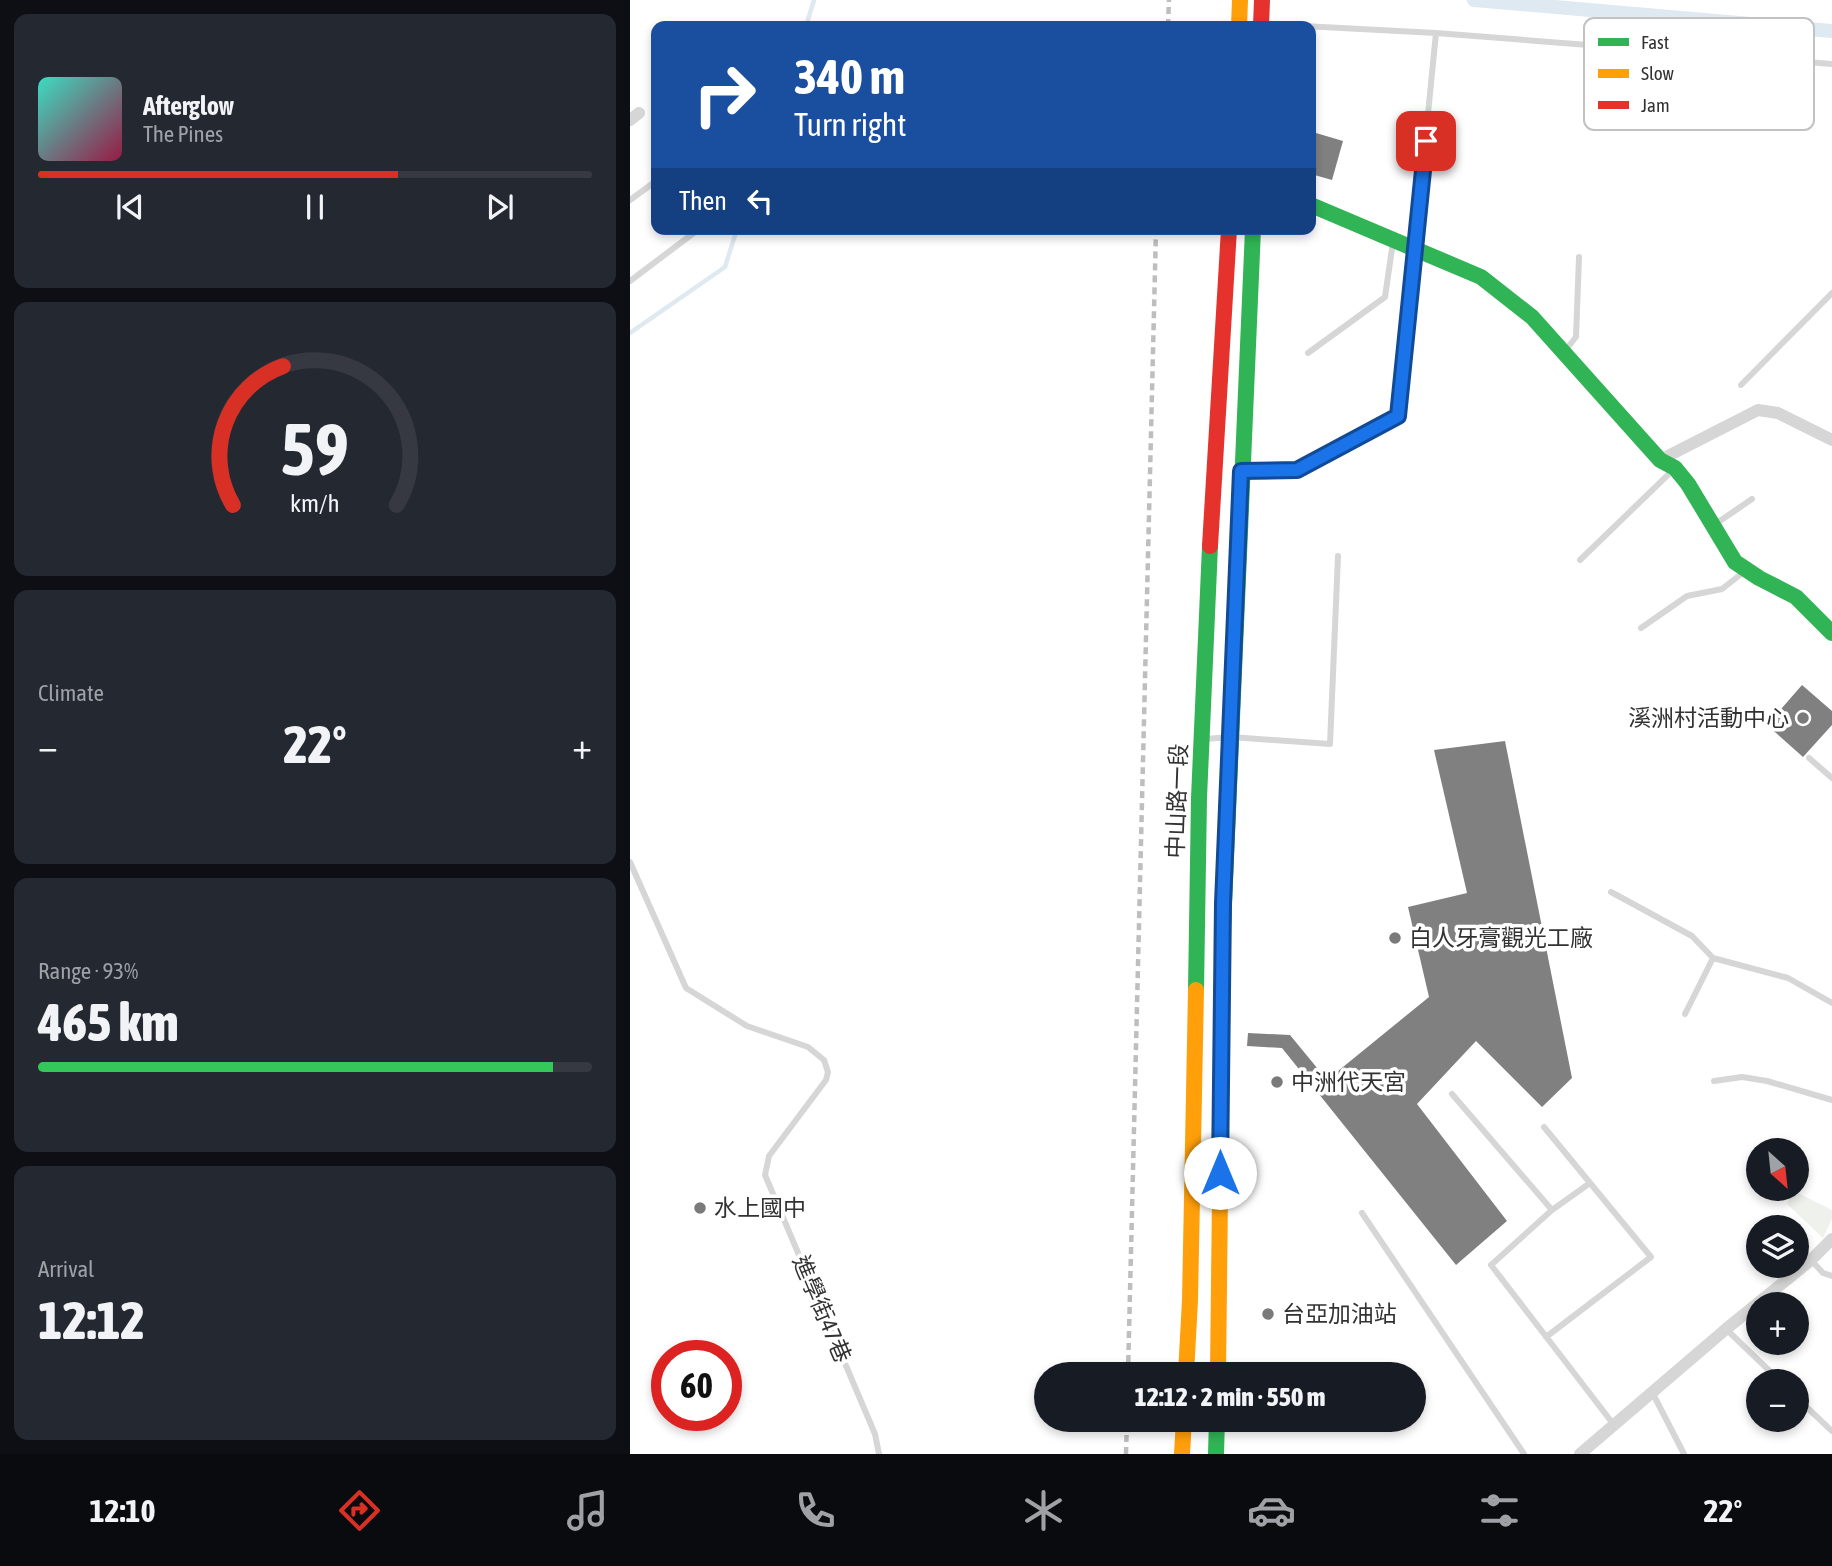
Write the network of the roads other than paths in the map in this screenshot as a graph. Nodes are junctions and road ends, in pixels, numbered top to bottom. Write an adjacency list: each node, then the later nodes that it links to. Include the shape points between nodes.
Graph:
1 (1240, 0): 3 (main road)
2 (1262, 0): 4 (main road)
3 (1239, 21)
4 (1261, 21)
5 (1316, 28): 6 (lane)
6 (1436, 33): 7 (lane); 17 (lane)
7 (1584, 45)
8 (1814, 63): 9 (lane)
9 (1832, 64)
10 (651, 185): 11 (lane)
11 (630, 200)
12 (1316, 207): 16 (main road)
13 (691, 235): 19 (lane)
14 (1229, 235): 36 (main road, 中山路一段)
15 (1253, 235): 27 (main road)
16 (1393, 240): 17 (main road); 22 (lane, via 1385,297)
17 (1416, 250): 21 (main road, via 1481,277 1532,317); 27 (lane, via 1398,416 1297,470)
18 (1579, 257): 21 (lane, via 1576,337)
19 (630, 281)
20 (1832, 293): 23 (lane)
21 (1564, 352): 25 (main road)
22 (1308, 354)
23 (1741, 385)
24 (1832, 440): 25 (street, via 1778,413 1758,410)
25 (1660, 460): 26 (main road)
26 (1675, 468): 29 (main road); 31 (lane)
27 (1241, 471): 35 (main road)
28 (1752, 499): 29 (lane)
29 (1712, 526): 32 (main road, via 1735,562)
30 (1338, 556): 35 (lane, via 1330,744)
31 (1580, 560)
32 (1746, 570): 33 (lane, via 1722,589 1687,596); 34 (main road, via 1796,597)
33 (1642, 628)
34 (1832, 633)
35 (1230, 737): 36 (lane); 55 (main road, via 1223,903)
36 (1202, 739): 54 (main road, 中山路一段)
37 (1809, 758): 38 (lane)
38 (1832, 778)
39 (630, 862): 67 (lane, 進學街47巷, via 686,988 747,1026 808,1047 824,1060 826,1080 769,1156 765,1175 875,1434)
40 (1611, 892): 41 (lane, via 1692,936)
41 (1713, 958): 42 (lane, via 1788,978); 43 (lane)
42 (1832, 1003)
43 (1685, 1014)
44 (1714, 1082): 46 (lane, via 1742,1077)
45 (1451, 1094): 49 (lane)
46 (1832, 1100)
47 (1544, 1127): 48 (lane)
48 (1590, 1183): 49 (lane); 57 (lane, via 1651,1257)
49 (1552, 1210): 57 (lane, via 1491,1265)
50 (1362, 1213): 70 (lane)
51 (1832, 1239): 52 (street)
52 (1811, 1261): 53 (lane); 56 (street)
53 (1832, 1276)
54 (1189, 1300): 55 (main road); 58 (main road, 中山路一段)
55 (1219, 1305): 59 (main road)
56 (1726, 1329): 60 (lane); 61 (street)
57 (1546, 1337): 63 (lane)
58 (1186, 1362)
59 (1217, 1362)
60 (1768, 1369)
61 (1652, 1392): 63 (street); 72 (lane)
62 (1809, 1409): 64 (lane)
63 (1614, 1425): 71 (street)
64 (1832, 1431)
65 (1183, 1432): 68 (main road)
66 (1217, 1432): 69 (main road)
67 (879, 1454)
68 (1182, 1454)
69 (1216, 1454)
70 (1524, 1454)
71 (1580, 1454)
72 (1684, 1454)

